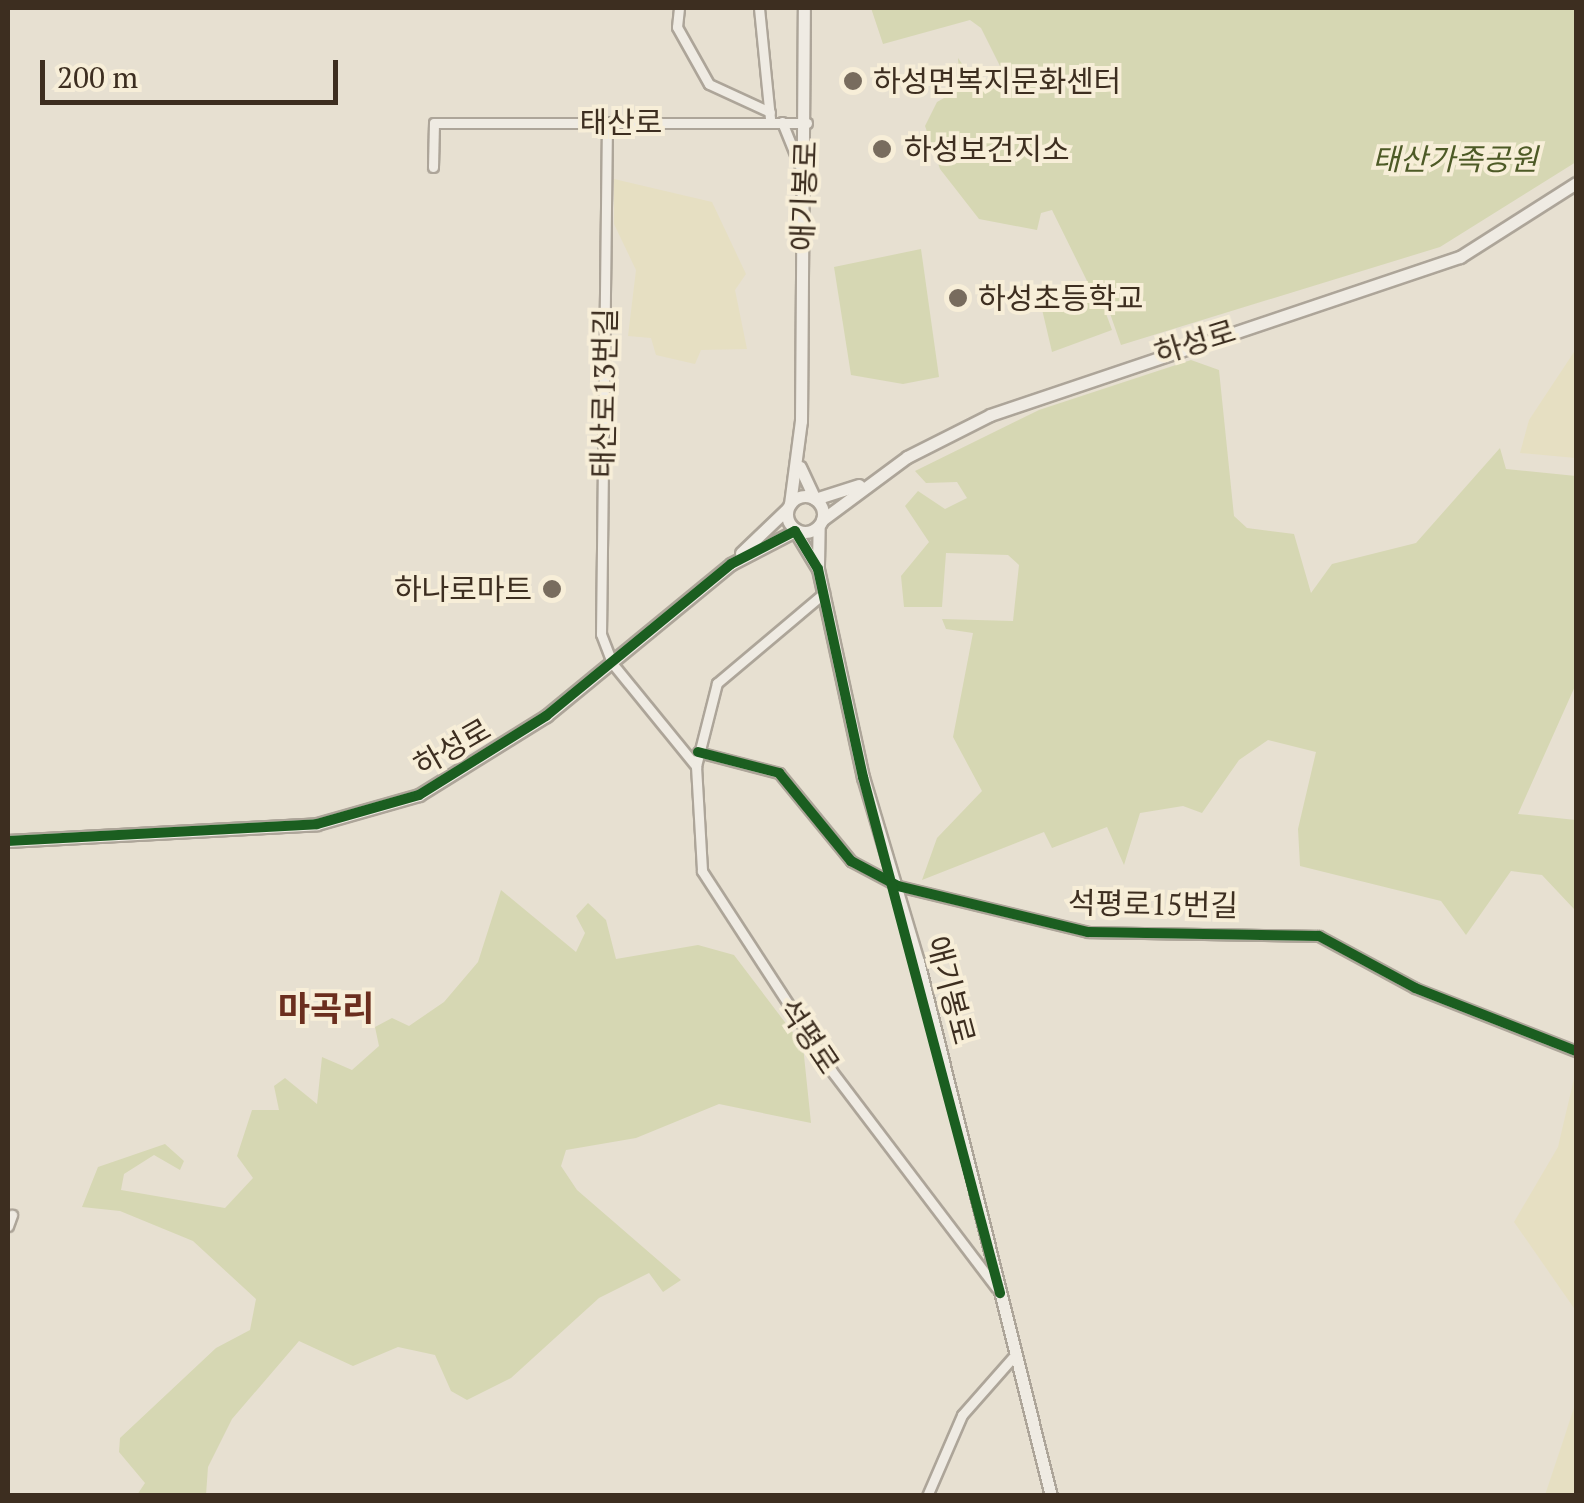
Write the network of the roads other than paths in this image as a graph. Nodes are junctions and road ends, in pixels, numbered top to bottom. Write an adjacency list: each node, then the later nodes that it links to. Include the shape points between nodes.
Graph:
1 (679, 8): 4 (street, 태산로, via 676,28 709,84)
2 (759, 8): 4 (street)
3 (804, 8): 7 (street, 애기봉로)
4 (770, 117): 5 (street, 태산로); 6 (street, 태산로)
5 (606, 122): 8 (street, 태산로, via 434,123); 20 (street, 태산로13번길, via 601,634)
6 (782, 122): 7 (street, 태산로); 9 (street)
7 (808, 122): 9 (street, 애기봉로)
8 (433, 166)
9 (803, 175): 11 (street, 애기봉로)
10 (1576, 184): 12 (street, 하성로, via 1460,257 1032,396)
11 (799, 463): 13 (street); 14 (street, 애기봉로)
12 (866, 482): 13 (street); 15 (street, 하성로)
13 (815, 499): 14 (street); 15 (street)
14 (788, 506): 16 (street, 애기봉로); 17 (street)
15 (821, 523): 16 (street, 하성로); 18 (street)
16 (796, 531): 17 (street, 하성로); 18 (street, 애기봉로)
17 (732, 564): 20 (street, 하성로)
18 (818, 570): 19 (street, 애기봉로)
19 (824, 594): 21 (street, 석평로, via 725,671); 24 (street, 애기봉로, via 863,777)
20 (612, 663): 22 (street); 23 (street, 하성로, via 478,765 372,812 271,828)
21 (698, 752): 22 (street, 석평로); 24 (street, 석평로15번길, via 780,773 850,861)
22 (696, 766): 28 (street, 석평로, via 697,843 711,891 831,1070 940,1202)
23 (8, 840)
24 (898, 886): 25 (street, 석평로15번길, via 1088,932 1319,936 1415,988); 28 (street, 애기봉로)
25 (1576, 1051)
26 (12, 1215): 27 (street)
27 (8, 1226)
28 (1000, 1292): 29 (street, 석평로)
29 (1014, 1356): 30 (street, via 962,1414); 31 (street, 석평로)
30 (927, 1496)
31 (1051, 1496)

